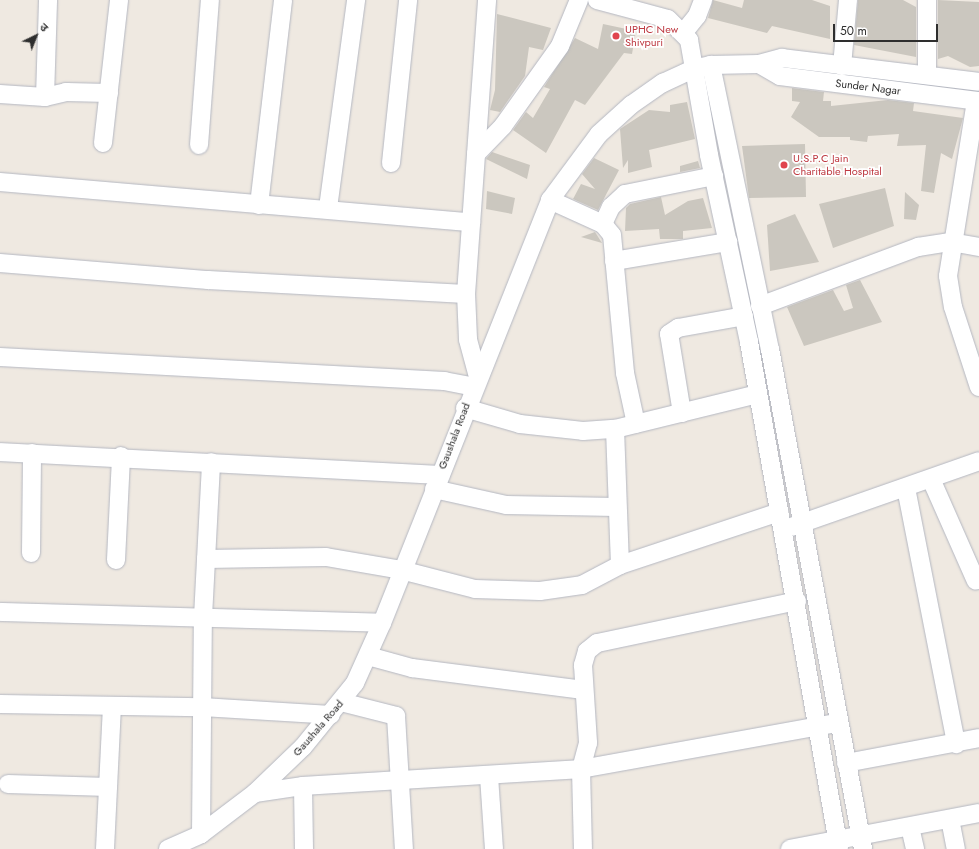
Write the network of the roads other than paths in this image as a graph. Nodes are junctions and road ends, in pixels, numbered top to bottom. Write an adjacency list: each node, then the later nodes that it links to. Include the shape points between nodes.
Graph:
1 (48, 0): 22 (street)
2 (119, 0): 20 (street)
3 (210, 0): 25 (street)
4 (283, 0): 31 (street)
5 (356, 0): 32 (street)
6 (408, 0): 27 (street)
7 (487, 0): 26 (street)
8 (579, 0): 26 (street, via 560,46 503,126)
9 (597, 0): 13 (street, via 668,19)
10 (703, 0): 13 (street, via 697,16)
11 (848, 0): 16 (street)
12 (927, 0): 18 (street)
13 (684, 32): 17 (street, via 689,40)
14 (759, 64): 15 (street, Gaushala Road); 16 (street, Gaushala Road, via 782,58); 23 (street, Sunder Nagar, via 780,76)
15 (711, 66): 17 (street, Gaushala Road); 41 (street)
16 (842, 66): 18 (street, Gaushala Road)
17 (693, 69): 28 (street); 30 (street, Gaushala Road, via 630,105 589,146)
18 (927, 75): 19 (street, Gaushala Road)
19 (979, 82)
20 (109, 93): 22 (street, via 66,92); 24 (street)
21 (0, 94): 22 (street)
22 (45, 97)
23 (978, 101): 36 (street)
24 (103, 143)
25 (199, 145)
26 (476, 154): 33 (street)
27 (391, 163)
28 (714, 176): 34 (street, via 625,194 611,208); 35 (street)
29 (0, 182): 31 (street)
30 (550, 200): 34 (street); 44 (street, Gaushala Road)
31 (259, 205): 32 (street)
32 (328, 208): 33 (street)
33 (471, 222): 40 (street)
34 (603, 224): 38 (street, via 612,234)
35 (728, 242): 38 (street); 42 (street)
36 (951, 242): 37 (street); 41 (street, via 910,249); 45 (street, via 949,290)
37 (979, 247)
38 (614, 261): 49 (street, via 625,373)
39 (0, 263): 40 (street, via 208,280)
40 (466, 294): 44 (street, via 468,338)
41 (760, 306): 61 (street)
42 (744, 316): 46 (street); 48 (street, via 678,328 669,334)
43 (0, 357): 44 (street)
44 (476, 382): 47 (street, Gaushala Road)
45 (979, 387)
46 (758, 394): 48 (street); 60 (street)
47 (465, 408): 50 (street, via 547,429); 57 (street, Gaushala Road)
48 (682, 413): 49 (street)
49 (636, 424): 50 (street)
50 (615, 429): 59 (street)
51 (0, 452): 52 (street)
52 (32, 453): 53 (street); 62 (street)
53 (121, 456): 55 (street); 64 (street)
54 (979, 461): 56 (street)
55 (210, 462): 57 (street); 63 (street)
56 (932, 479): 58 (street); 67 (street)
57 (437, 482): 59 (street, via 506,505); 66 (street, Gaushala Road)
58 (906, 488): 61 (street); 81 (street)
59 (616, 507): 65 (street)
60 (781, 520): 61 (street); 65 (street); 68 (street)
61 (802, 524): 78 (street)
62 (31, 553)
63 (206, 559): 66 (street, via 326,557); 70 (street)
64 (116, 560)
65 (620, 565): 66 (street, via 570,588 511,592 474,589)
66 (401, 570): 71 (street, Gaushala Road)
67 (976, 581)
68 (797, 601): 73 (street, via 597,643 587,651 583,664); 79 (street)
69 (0, 612): 70 (street)
70 (203, 617): 71 (street); 76 (street)
71 (382, 623): 72 (street, Gaushala Road)
72 (368, 656): 73 (street, via 412,668); 77 (street, Gaushala Road)
73 (584, 690): 83 (street, via 588,743)
74 (0, 704): 75 (street)
75 (112, 706): 76 (street); 88 (street)
76 (202, 707): 77 (street); 93 (street)
77 (336, 708): 85 (street, via 395,714); 89 (street, Gaushala Road)
78 (839, 722): 79 (street); 82 (street)
79 (818, 727): 83 (street); 95 (street)
80 (979, 738): 81 (street)
81 (956, 744): 82 (street)
82 (846, 763): 94 (street)
83 (582, 770): 84 (street); 101 (street)
84 (489, 776): 85 (street); 100 (street)
85 (401, 780): 87 (street); 99 (street)
86 (8, 784): 88 (street)
87 (303, 786): 89 (street); 98 (street)
88 (108, 787): 96 (street)
89 (254, 793): 93 (street, Gaushala Road)
90 (979, 813): 91 (street)
91 (950, 819): 92 (street); 104 (street)
92 (910, 827): 94 (street); 103 (street)
93 (201, 834): 97 (street, Gaushala Road)
94 (862, 843): 95 (street)
95 (838, 844): 102 (street)
96 (105, 849)
97 (168, 849)
98 (304, 849)
99 (404, 849)
100 (494, 849)
101 (583, 849)
102 (790, 849)
103 (915, 849)
104 (956, 849)

